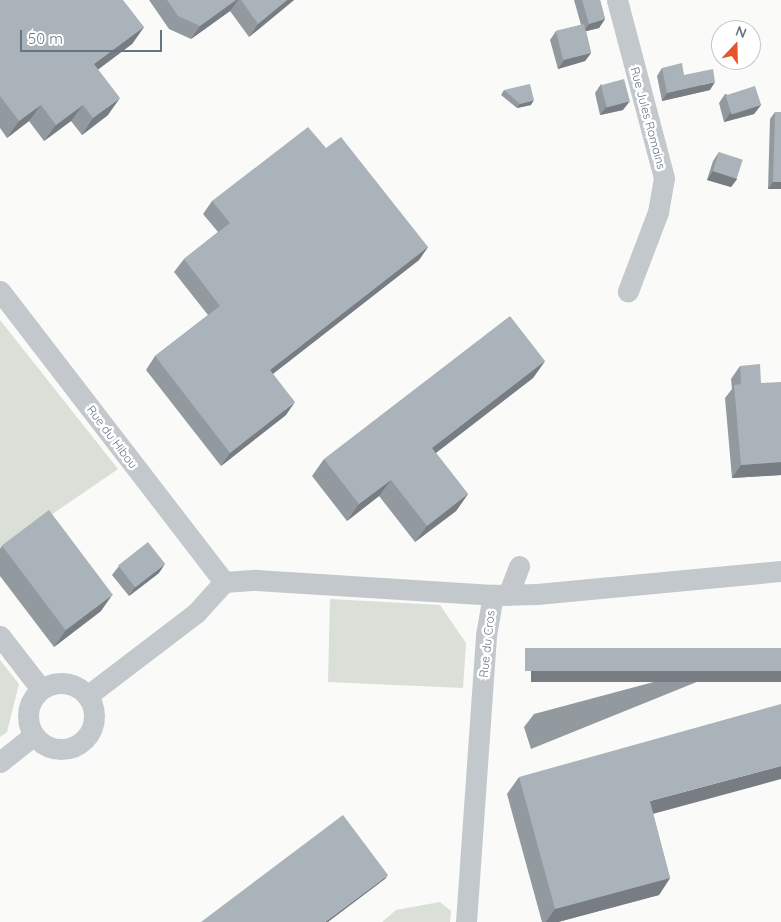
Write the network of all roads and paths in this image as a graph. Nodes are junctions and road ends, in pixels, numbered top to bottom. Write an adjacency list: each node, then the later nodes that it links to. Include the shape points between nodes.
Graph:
1 (617, 0): 3 (street, Rue Jules Romains, via 664,178 658,212)
2 (0, 291): 6 (street, Rue du Hibou)
3 (628, 291)
4 (519, 566): 7 (street)
5 (781, 571): 7 (street)
6 (224, 582): 7 (street, via 256,580); 10 (street, via 196,613)
7 (500, 595): 13 (street, Rue du Cros, via 486,635)
8 (0, 636): 9 (street)
9 (41, 689): 10 (street, via 50,684 70,684); 11 (street, via 32,701 28,716)
10 (87, 696): 11 (street, via 92,705 92,725 81,742 62,749 42,743)
11 (34, 735): 12 (street)
12 (0, 762)
13 (466, 922)

